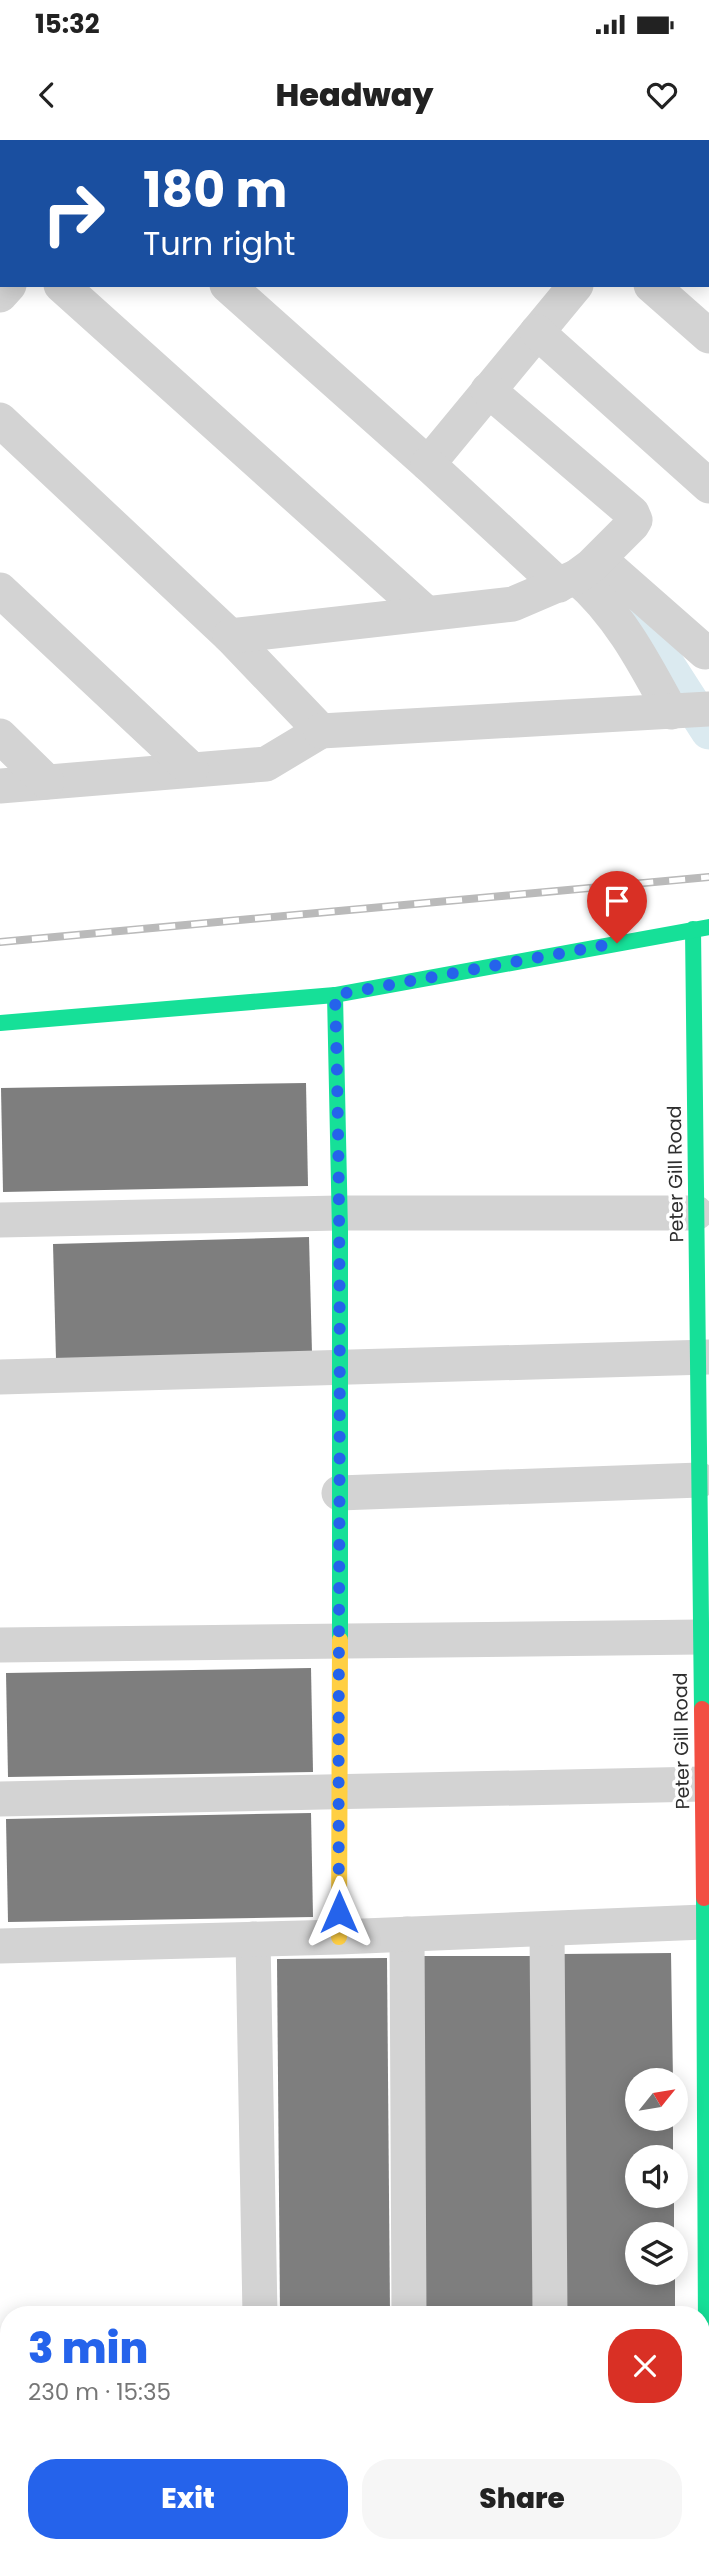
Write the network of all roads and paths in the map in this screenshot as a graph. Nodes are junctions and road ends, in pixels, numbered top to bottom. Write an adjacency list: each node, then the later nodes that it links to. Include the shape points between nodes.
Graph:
1 (63, 287): 13 (street)
2 (229, 287): 9 (street)
3 (574, 287): 5 (street)
4 (653, 287): 6 (street)
5 (537, 332): 7 (street); 10 (street)
6 (709, 336)
7 (488, 390): 9 (street); 11 (street, via 632,513 632,526)
8 (0, 420): 14 (street)
9 (428, 464): 11 (street)
10 (709, 486)
11 (578, 574): 13 (street, via 513,604); 15 (street); 17 (street, via 631,642)
12 (0, 590): 20 (street)
13 (426, 613): 14 (street)
14 (230, 636): 18 (street)
15 (707, 651)
16 (709, 709): 17 (street)
17 (671, 712): 18 (street)
18 (321, 731): 20 (street, via 265,764)
19 (0, 736): 21 (street)
20 (191, 769): 21 (street)
21 (47, 782): 22 (street)
22 (0, 786)
23 (701, 928): 24 (street); 27 (street, Peter Gill Road)
24 (335, 995): 25 (street); 26 (street)
25 (0, 1023)
26 (339, 1213): 27 (street); 28 (street); 30 (street)
27 (696, 1213): 29 (street, Peter Gill Road)
28 (0, 1220)
29 (704, 1357): 30 (street); 32 (street, Peter Gill Road)
30 (340, 1367): 31 (street); 33 (street)
31 (0, 1377)
32 (699, 1480): 33 (street); 34 (street, Peter Gill Road)
33 (339, 1493): 35 (street)
34 (701, 1637): 35 (street); 37 (street, Peter Gill Road)
35 (339, 1640): 36 (street); 38 (street)
36 (0, 1645)
37 (703, 1784): 38 (street); 40 (street, Peter Gill Road)
38 (338, 1790): 39 (street); 43 (street)
39 (0, 1799)
40 (704, 1922): 41 (street); 49 (street, Peter Gill Road)
41 (547, 1929): 42 (street); 48 (street)
42 (407, 1934): 43 (street); 47 (street)
43 (339, 1937): 44 (street)
44 (253, 1939): 45 (street); 46 (street)
45 (0, 1946)
46 (260, 2306)
47 (409, 2306)
48 (551, 2306)
49 (706, 2306)

